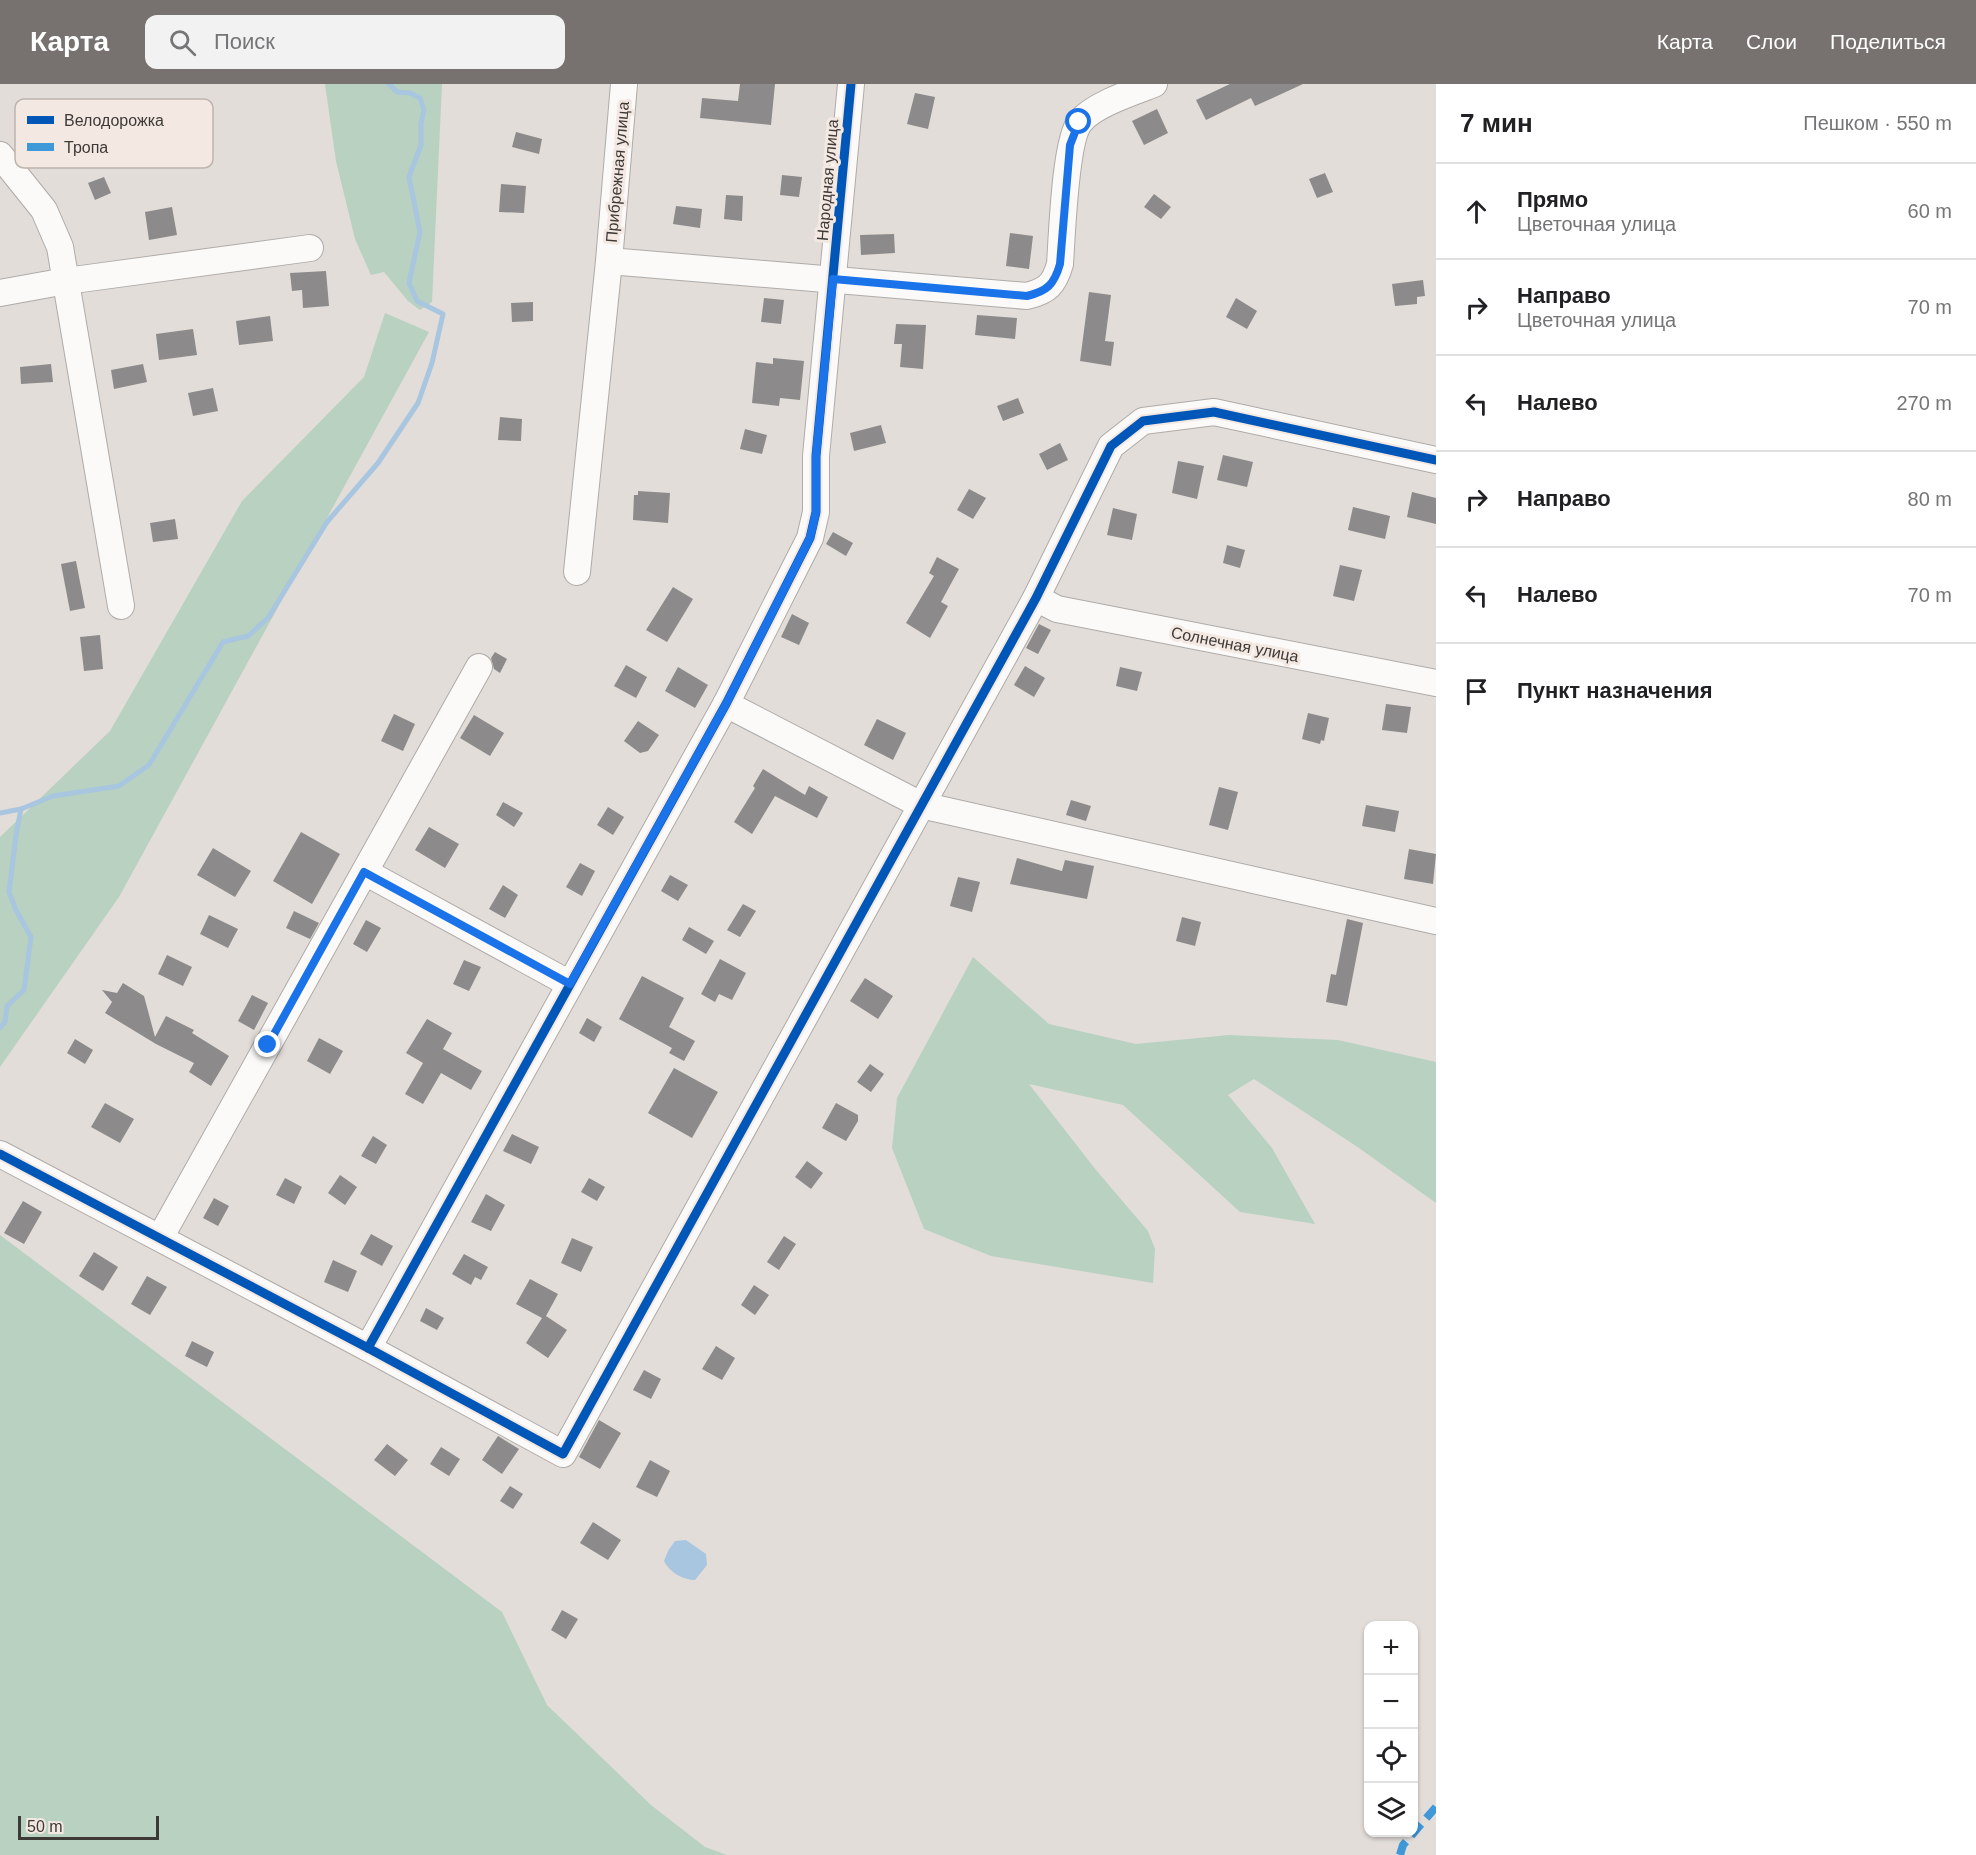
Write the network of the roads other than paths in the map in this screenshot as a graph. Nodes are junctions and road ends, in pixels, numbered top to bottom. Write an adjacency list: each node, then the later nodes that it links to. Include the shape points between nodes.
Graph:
1 (624, 84): 6 (street, Прибрежная улица)
2 (851, 84): 7 (street, Народная улица)
3 (1154, 84): 7 (street, via 1100,106 1079,122 1070,145 1060,264 1056,279 1042,292 1027,296)
4 (0, 155): 8 (street, via 44,210 60,247)
5 (310, 248): 8 (street)
6 (609, 261): 7 (street); 11 (street, Прибрежная улица)
7 (833, 279): 16 (street, Народная улица, via 816,456 816,512 810,538)
8 (66, 281): 9 (street); 13 (street)
9 (0, 292)
10 (1436, 460): 12 (street, via 1214,412 1143,421 1111,446)
11 (577, 572)
12 (1036, 598): 15 (street, Солнечная улица, via 1057,609); 17 (street)
13 (122, 606)
14 (479, 667): 18 (street)
15 (1436, 683)
16 (726, 704): 17 (street); 20 (street, Народная улица)
17 (921, 806): 19 (street); 23 (street, via 563,1454)
18 (364, 872): 20 (street); 22 (street)
19 (1436, 921)
20 (570, 984): 23 (street, Народная улица)
21 (0, 1154): 22 (street)
22 (160, 1238): 23 (street)
23 (368, 1348)

